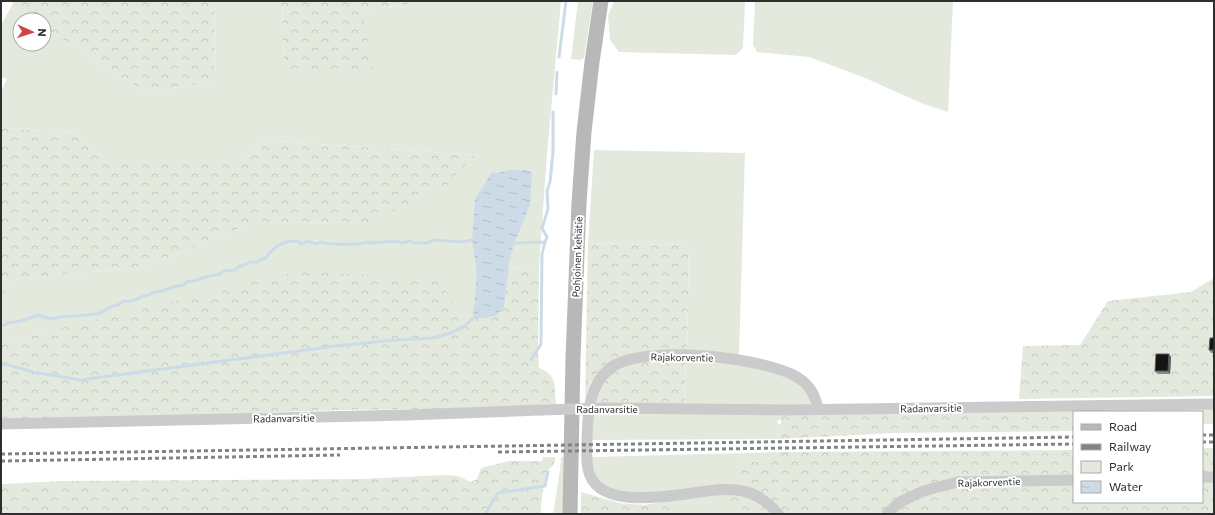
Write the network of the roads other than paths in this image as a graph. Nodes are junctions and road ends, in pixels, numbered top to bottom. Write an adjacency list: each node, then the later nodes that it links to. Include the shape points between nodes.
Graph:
1 (601, 1): 8 (main road, Pohjoinen kehätie, via 585,124 579,203)
2 (1214, 404): 3 (street, Radanvarsitie)
3 (818, 409): 4 (street, Radanvarsitie, bridge, via 604,408); 9 (street, Rajakorventie, via 815,396 808,385 781,370 761,364 687,356 647,356 620,362 602,376 590,398 588,469 594,486 604,496 629,502 645,502 716,490 743,491 770,504)
4 (1, 424)
5 (1203, 477): 6 (street)
6 (1214, 477)
7 (1073, 480): 10 (street, Rajakorventie, via 958,482 921,492 900,502)
8 (570, 514)
9 (778, 514)
10 (887, 514)

